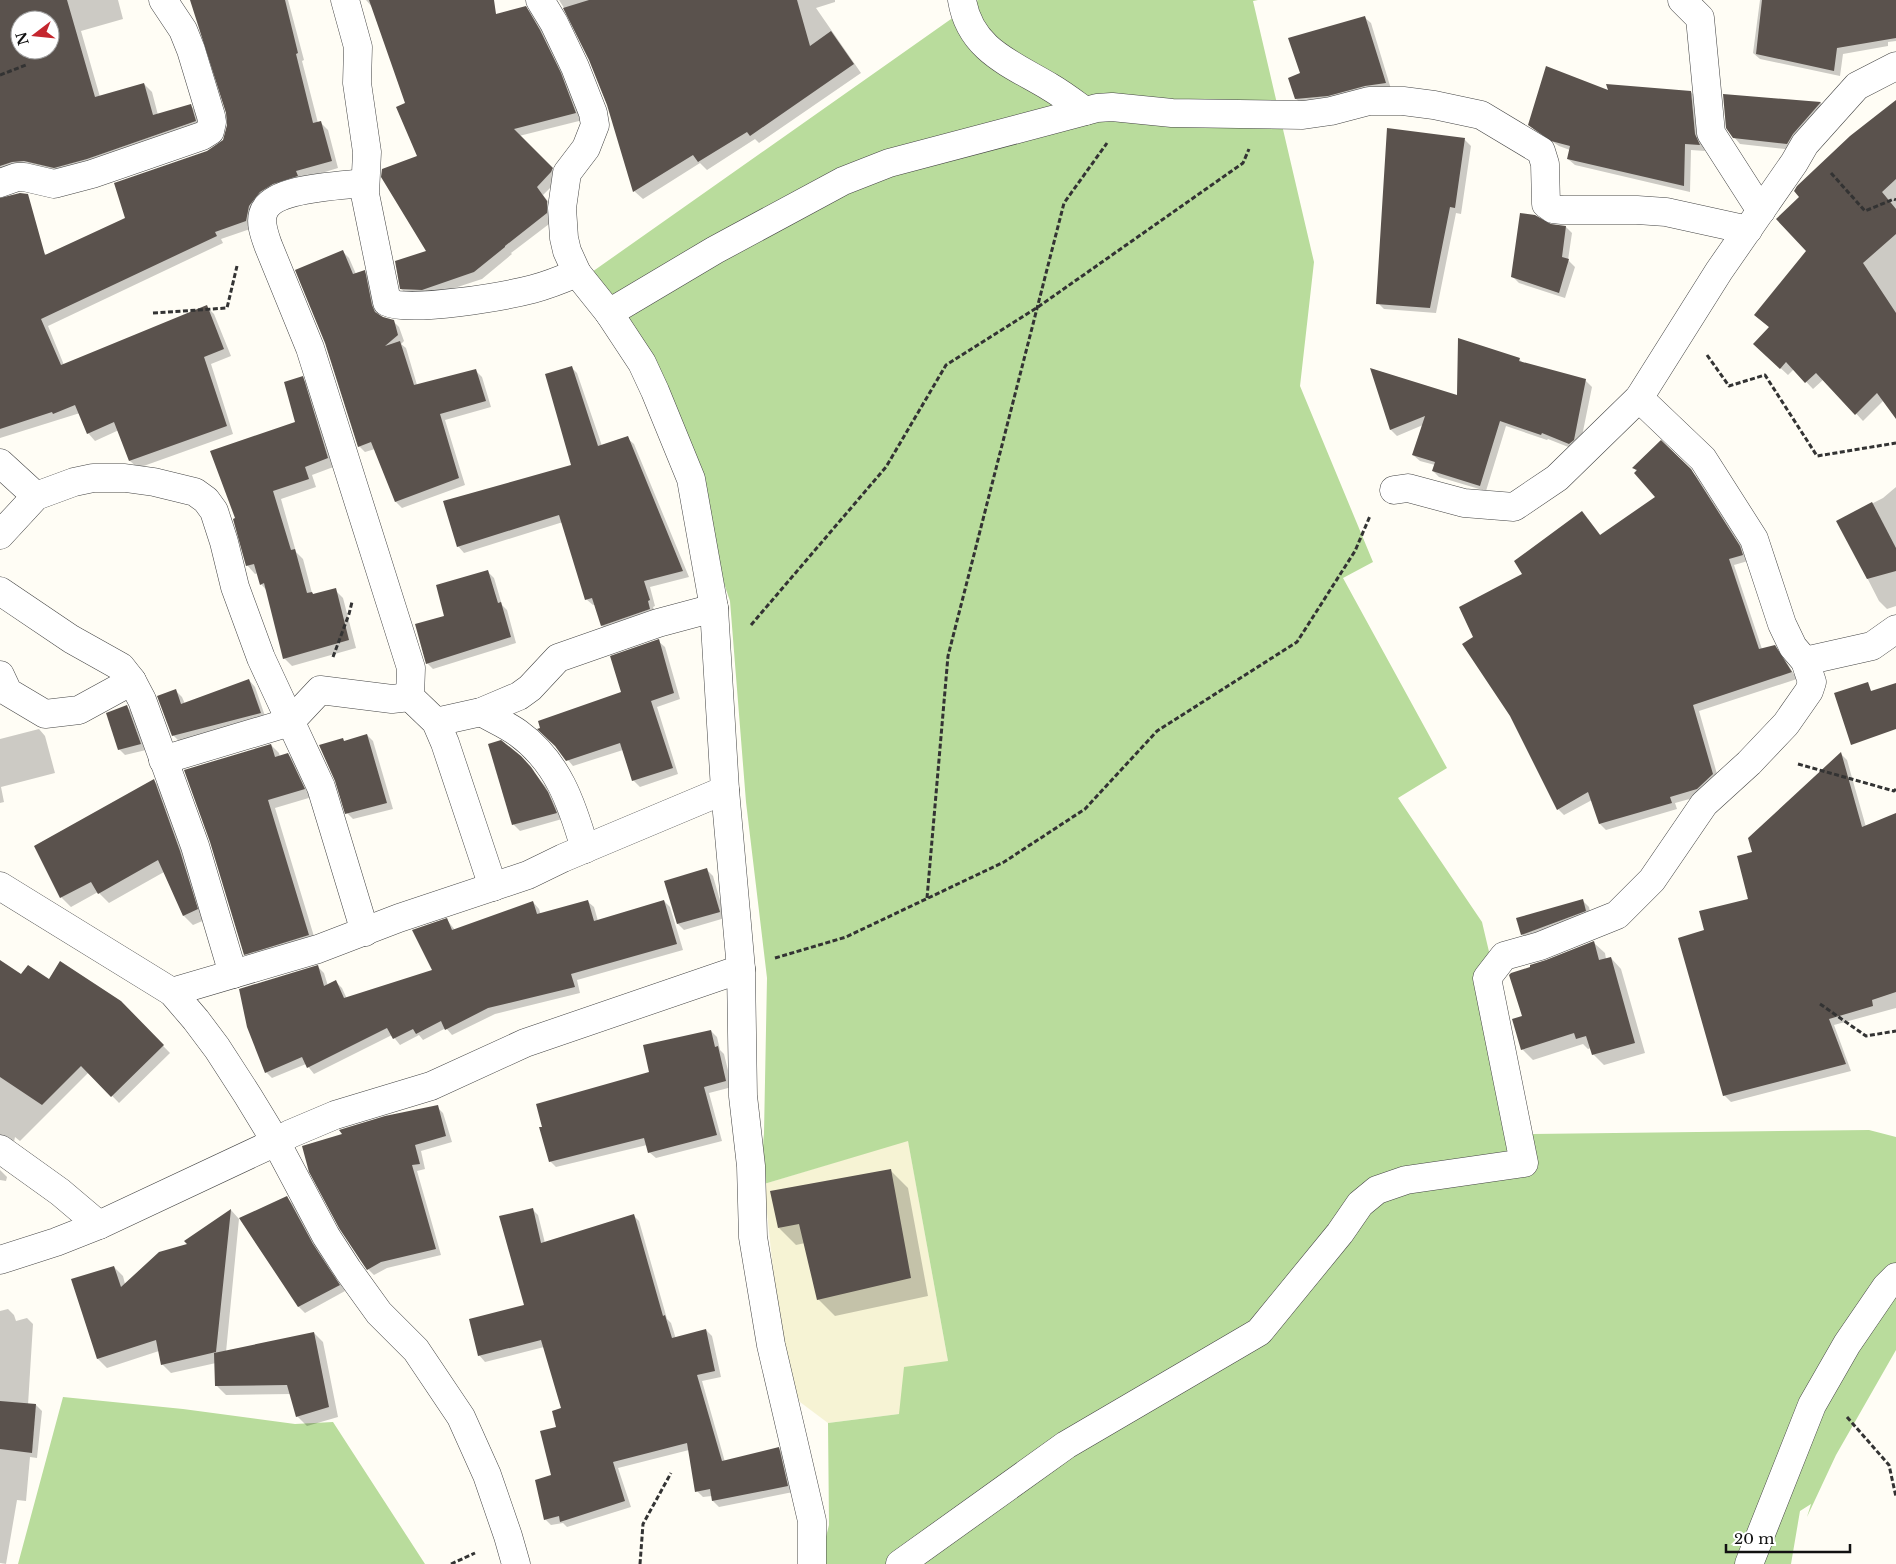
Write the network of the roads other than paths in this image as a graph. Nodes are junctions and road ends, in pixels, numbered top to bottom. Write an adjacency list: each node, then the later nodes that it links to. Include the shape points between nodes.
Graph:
1 (163, 0): 8 (street, via 183,30 191,50 211,116 210,131 92,174 54,184 17,177)
2 (345, 0): 9 (street, via 358,48 357,83 367,152)
3 (540, 0): 11 (street, via 575,67 595,125 586,148 567,173 564,186 564,238)
4 (962, 0): 7 (street, via 968,23 987,48)
5 (1682, 0): 10 (street, via 1700,18 1711,133)
6 (1896, 66): 10 (street, via 1857,86 1805,144)
7 (1085, 111): 10 (street, via 1106,107 1172,113 1313,115 1354,104 1386,100 1434,105 1481,115 1541,151 1545,164 1546,204 1553,209 1637,210); 12 (street, via 889,163 843,181 715,250)
8 (0, 183)
9 (365, 183): 11 (street, via 386,298 390,304 430,305 493,296 533,288); 24 (street, via 288,194 273,200 262,217 268,244 310,348 411,668)
10 (1755, 221): 13 (street)
11 (577, 273): 12 (street)
12 (610, 313): 19 (street, via 642,363 691,479)
13 (1638, 398): 15 (street, via 1557,478 1514,506 1464,503 1408,488); 21 (street, via 1703,459 1754,539 1782,624)
14 (0, 462): 16 (street)
15 (1394, 490)
16 (36, 496): 17 (street); 26 (street, via 93,478 125,478 195,492 206,500 214,512 235,587 261,658)
17 (0, 535)
18 (0, 591): 23 (street, via 71,639 121,667)
19 (714, 608): 25 (street, via 658,623 558,658 519,696); 29 (street)
20 (1896, 629): 21 (street, via 1872,646)
21 (1804, 661): 44 (street, via 1812,682 1809,691 1786,724 1704,804 1652,880 1617,914 1540,946 1504,956 1487,978 1524,1163 1406,1180 1377,1190 1360,1204 1258,1332 1066,1445)
22 (0, 675): 23 (street, via 8,692 45,714 79,710)
23 (132, 681): 28 (street)
24 (410, 697): 26 (street, via 392,699 320,690); 27 (street)
25 (481, 712): 27 (street); 30 (street, via 517,732 550,764 570,801)
26 (290, 722): 28 (street); 33 (street, via 320,787)
27 (436, 722): 32 (street)
28 (163, 760): 35 (street, via 195,846)
29 (725, 790): 30 (street); 34 (street)
30 (585, 849): 32 (street)
31 (0, 886): 36 (street)
32 (493, 887): 33 (street)
33 (365, 932): 35 (street)
34 (741, 969): 37 (street, via 526,1043 431,1086 336,1116); 43 (street, via 743,1096 751,1166 753,1237 770,1345 812,1521)
35 (233, 974): 36 (street)
36 (172, 992): 37 (street, via 217,1048)
37 (276, 1142): 39 (street); 42 (street, via 326,1236 348,1270 379,1313 416,1350 461,1417 487,1475)
38 (0, 1149): 39 (street)
39 (99, 1225): 40 (street)
40 (0, 1260)
41 (1896, 1277): 45 (street, via 1847,1344 1812,1405)
42 (516, 1564)
43 (812, 1564)
44 (900, 1564)
45 (1749, 1564)

